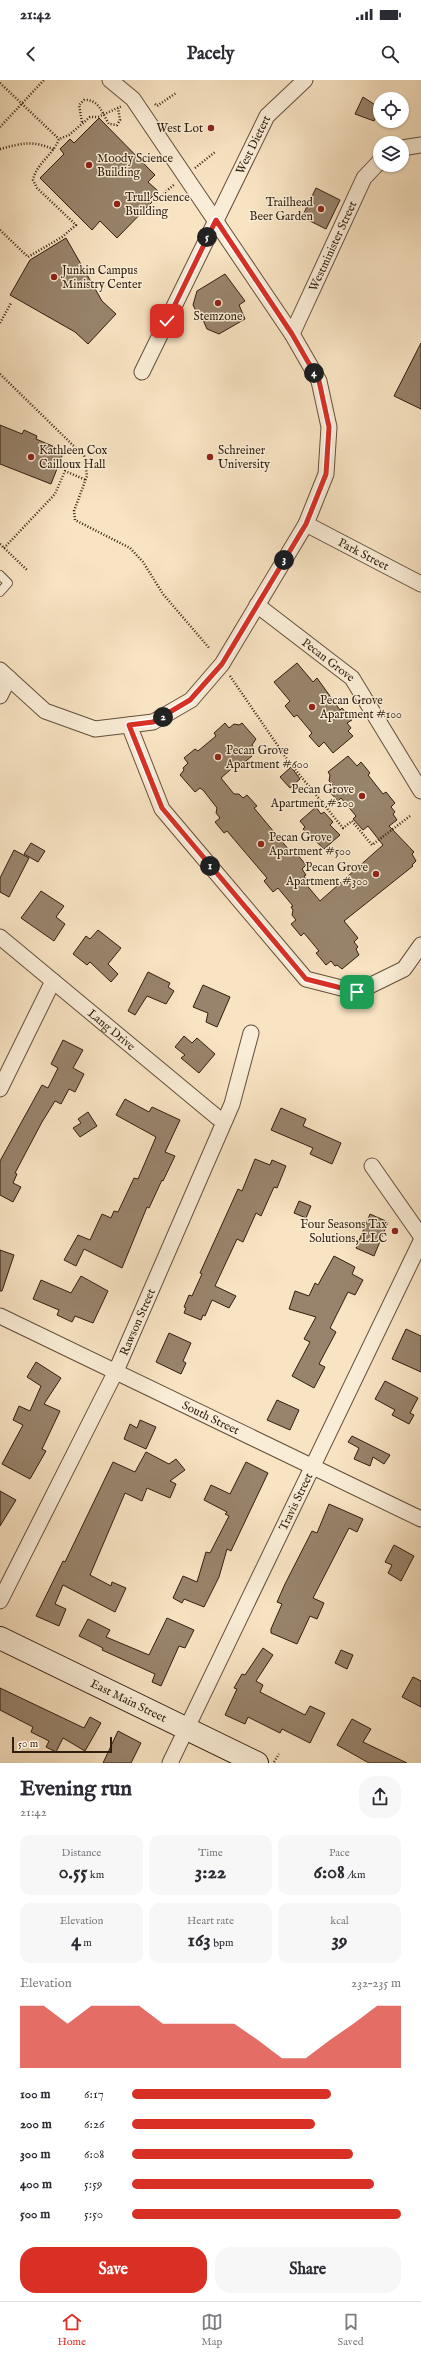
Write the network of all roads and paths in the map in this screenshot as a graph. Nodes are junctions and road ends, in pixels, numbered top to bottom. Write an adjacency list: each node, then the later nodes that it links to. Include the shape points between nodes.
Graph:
1 (44, 80): 7 (path)
2 (110, 80): 23 (street, via 133,99)
3 (305, 80): 23 (street, West Dietert, via 267,116)
4 (0, 83): 7 (path)
5 (176, 94): 6 (path, via 157,106)
6 (152, 101)
7 (23, 104): 12 (path); 13 (path)
8 (126, 104): 9 (path)
9 (118, 108): 10 (path); 10 (path, via 120,120 117,125 109,124)
10 (103, 115): 11 (path, via 90,117); 11 (path, via 98,104 84,100 79,105)
11 (82, 122): 13 (path, via 69,135)
12 (0, 127)
13 (59, 139): 17 (path)
14 (421, 145): 15 (street)
15 (409, 147)
16 (0, 149): 17 (path, via 22,143 39,143)
17 (55, 150): 24 (path, via 34,172 33,180 37,188 76,224 62,237 28,257)
18 (215, 152): 20 (path)
19 (373, 168): 27 (street, Westminister Street, via 364,178)
20 (193, 170)
21 (179, 181): 22 (path)
22 (159, 197)
23 (216, 220): 27 (street); 28 (street, West Dietert)
24 (0, 230)
25 (11, 303): 26 (path)
26 (0, 323)
27 (292, 334): 31 (street, via 319,381 329,427 326,474)
28 (142, 372)
29 (0, 374): 30 (path, via 84,456)
30 (86, 480): 33 (path, via 65,471 54,494); 39 (path, via 74,511 75,520 137,554 163,594)
31 (306, 524): 36 (street, Park Street); 38 (street)
32 (0, 544): 33 (path)
33 (4, 548): 34 (path)
34 (28, 571)
35 (0, 575): 37 (lane, via 8,583)
36 (421, 584)
37 (0, 592)
38 (257, 605): 43 (street, via 222,664 190,700 153,722); 44 (street, Pecan Grove, via 352,678)
39 (210, 649)
40 (4, 674): 42 (street); 43 (street, via 45,712 95,729)
41 (230, 675): 45 (path, via 289,762 344,828 352,821 372,845)
42 (0, 696)
43 (129, 725): 47 (street, via 162,808 306,979 357,992 404,969)
44 (421, 791)
45 (410, 816)
46 (0, 937): 48 (street, Lang Drive)
47 (421, 945)
48 (53, 981): 50 (street); 51 (street, Lang Drive, via 218,1118)
49 (251, 1033): 51 (street, Rawson Street, via 232,1104)
50 (0, 1089)
51 (225, 1120): 56 (street, Rawson Street)
52 (372, 1166): 53 (street)
53 (421, 1236)
54 (421, 1241): 57 (street, Travis Street)
55 (0, 1316): 56 (street, South Street)
56 (116, 1371): 57 (street, South Street); 59 (street, Rawson Street)
57 (312, 1466): 58 (street, South Street); 61 (street, Travis Street)
58 (421, 1519)
59 (0, 1601)
60 (0, 1638): 61 (street, East Main Street)
61 (187, 1728): 62 (street, East Main Street); 63 (street, Travis Street)
62 (271, 1758)
63 (170, 1763)

